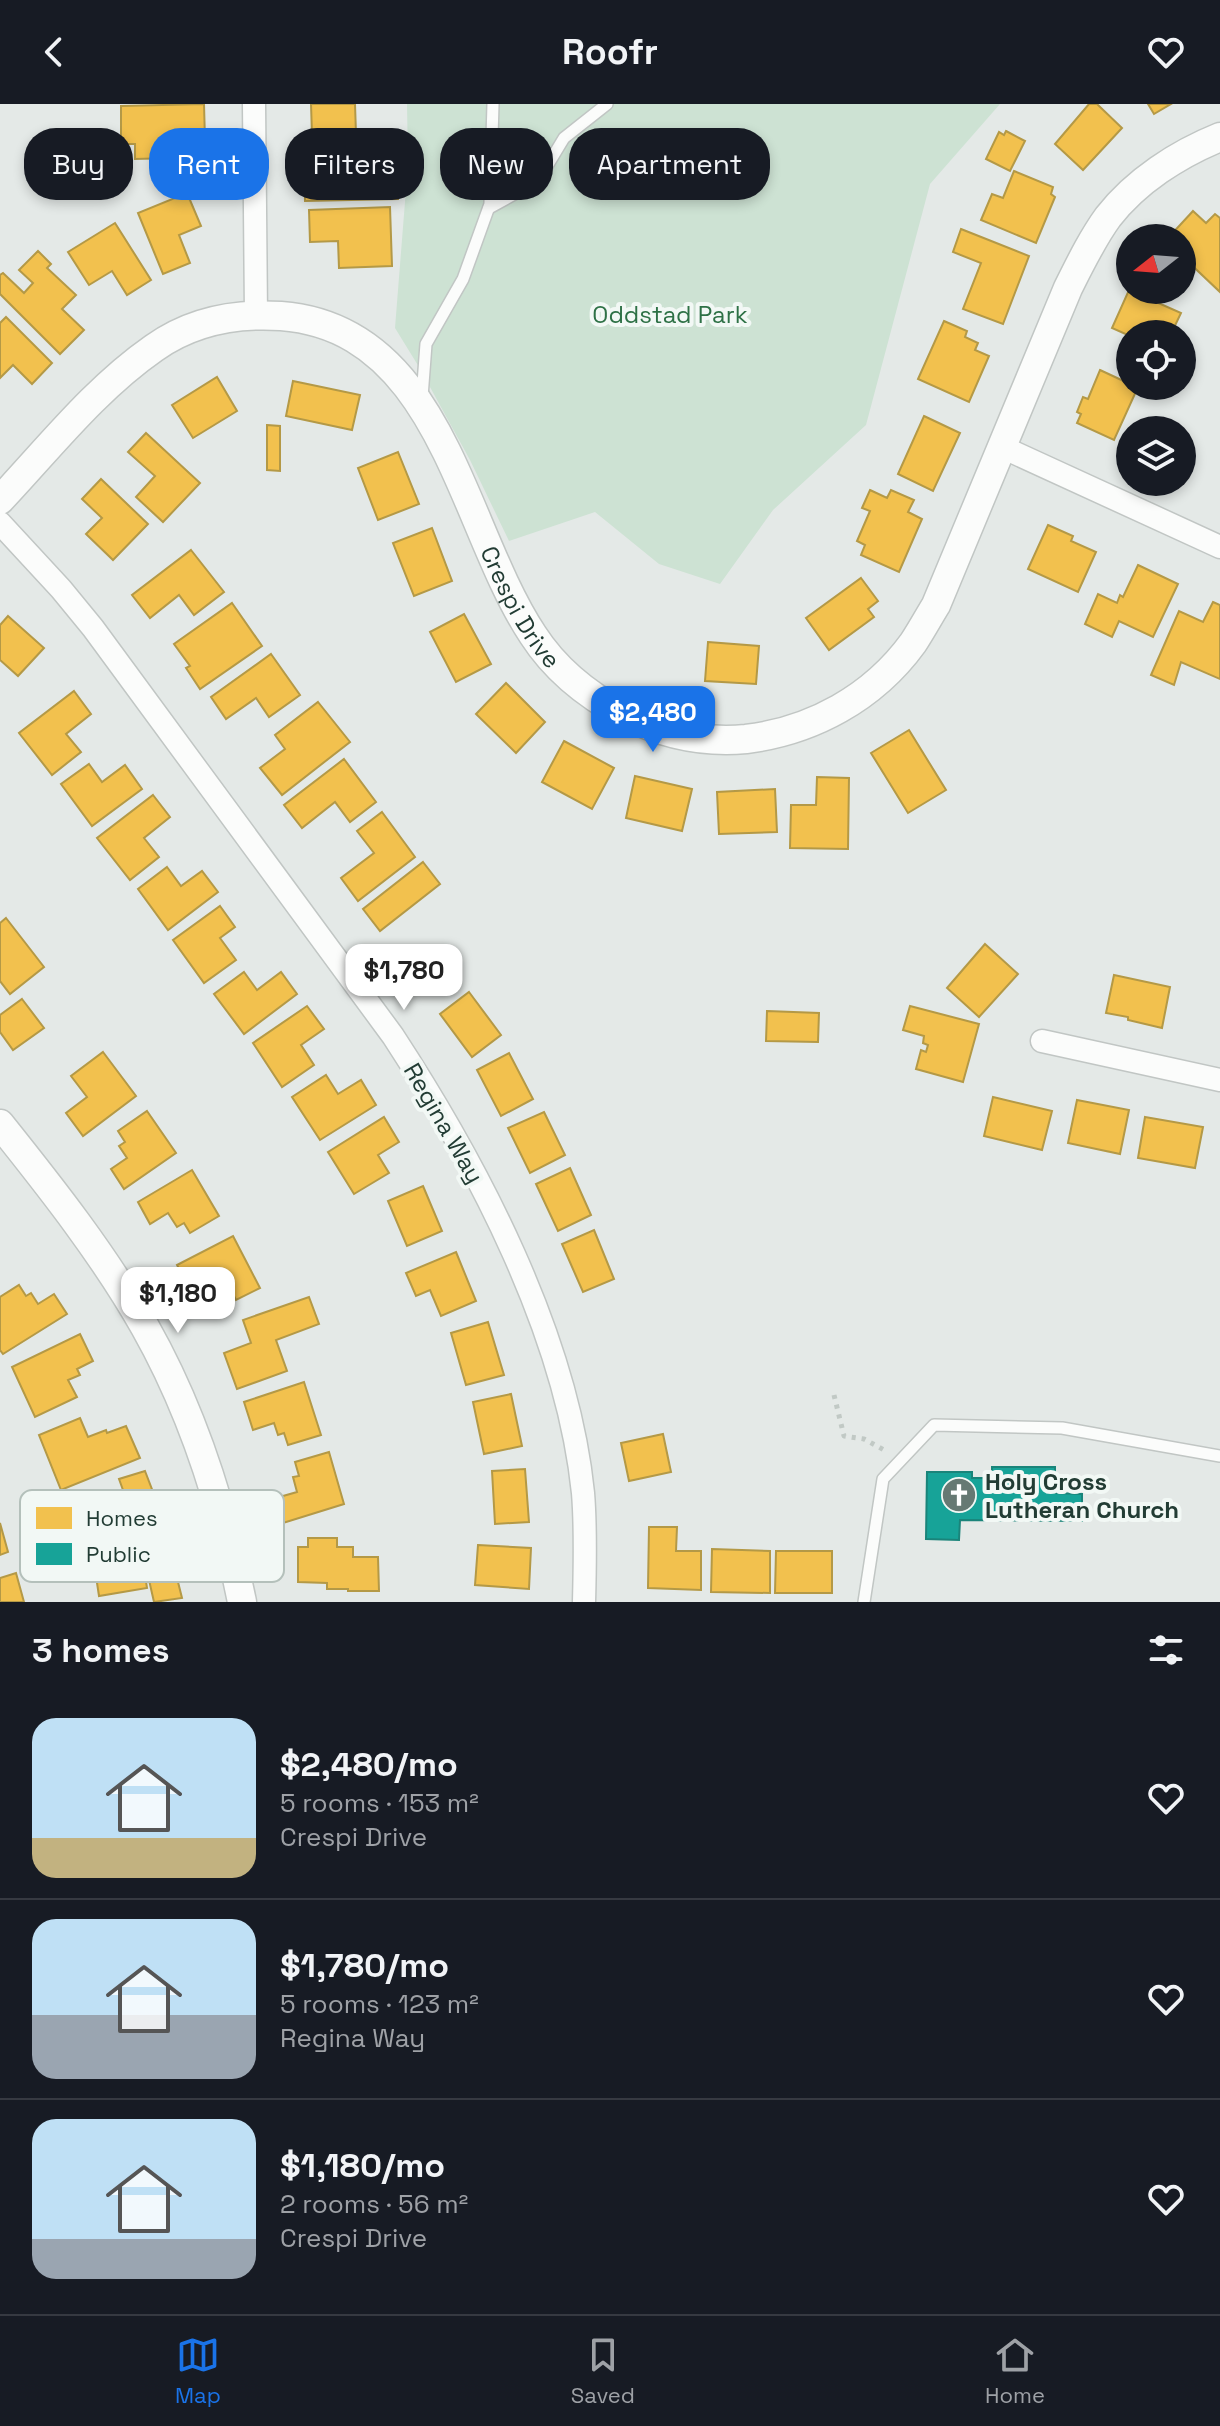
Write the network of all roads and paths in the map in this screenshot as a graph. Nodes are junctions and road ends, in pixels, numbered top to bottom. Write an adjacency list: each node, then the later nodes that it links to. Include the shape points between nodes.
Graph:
1 (254, 104): 6 (street)
2 (493, 104): 5 (lane)
3 (607, 104): 5 (lane, via 564,138 538,181)
4 (1220, 137): 8 (street, Crespi Drive, via 1167,164 1109,216 1068,288)
5 (489, 208): 7 (lane, via 463,279 426,344)
6 (256, 315): 7 (street, Crespi Drive, via 296,318 347,336 399,374); 9 (street, Crespi Drive, via 188,329 148,353 103,391)
7 (421, 404): 8 (street, Crespi Drive, via 510,596 565,675 643,724 683,737 725,741 771,736 813,723 882,679 936,605)
8 (1002, 447): 11 (street)
9 (0, 500)
10 (0, 523): 21 (street, Regina Way, via 93,628 393,1036 467,1158 523,1277 562,1384 583,1493)
11 (1220, 547)
12 (1042, 1041): 13 (street)
13 (1220, 1080)
14 (0, 1124): 18 (street, via 108,1268 151,1340)
15 (834, 1395): 17 (path, via 844,1436 884,1449)
16 (1220, 1456): 17 (lane, via 1062,1428 934,1425)
17 (898, 1463): 22 (lane, via 883,1479)
18 (213, 1490)
19 (237, 1582): 20 (street)
20 (242, 1602)
21 (584, 1602)
22 (864, 1602)

